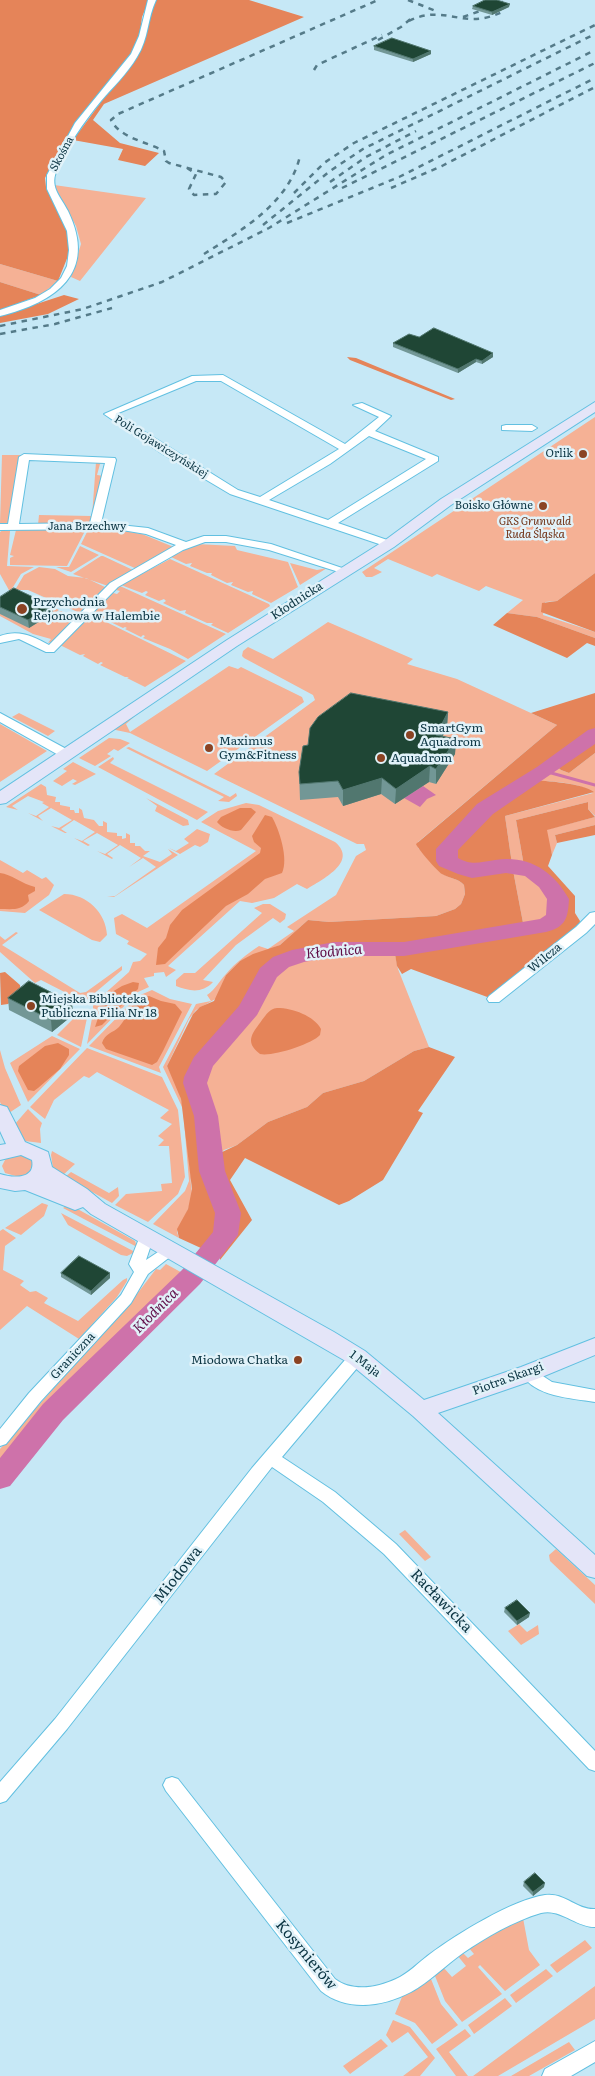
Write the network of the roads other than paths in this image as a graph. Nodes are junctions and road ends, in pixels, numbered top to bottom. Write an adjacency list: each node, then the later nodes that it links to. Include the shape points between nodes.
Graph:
1 (152, 0): 2 (street, Skośna, via 145,16 144,34 134,55 71,136 50,175 50,186 75,245 68,271 61,284 44,298)
2 (0, 313)
3 (358, 405): 7 (street, via 386,416)
4 (595, 406): 14 (street, Kłodnicka, via 446,502)
5 (506, 428): 6 (street)
6 (532, 428)
7 (369, 432): 8 (street); 10 (street, via 434,458)
8 (346, 449): 9 (street); 9 (street, Poli Gojawiczyńskiej, via 223,378 196,378 109,414 234,492)
9 (261, 501): 10 (street, Poli Gojawiczyńskiej)
10 (329, 524): 14 (street, Poli Gojawiczyńskiej)
11 (95, 525): 13 (street, Jana Brzechwy); 13 (street, via 112,460 24,457); 15 (street, Jana Brzechwy, via 140,529)
12 (0, 527): 13 (street, Jana Brzechwy)
13 (13, 527)
14 (389, 544): 16 (street, Kłodnicka)
15 (185, 545): 16 (street, via 204,539 226,539 271,547); 17 (street, via 114,585 50,650 21,636)
16 (346, 571): 19 (street, Kłodnicka)
17 (0, 640)
18 (0, 717): 19 (street)
19 (66, 754): 20 (street, Kłodnicka)
20 (0, 799)
21 (595, 916): 22 (street, Wilcza)
22 (494, 999)
23 (0, 1112): 24 (street)
24 (9, 1150): 25 (street, via 31,1150 40,1157)
25 (35, 1177): 26 (street, via 12,1184); 27 (main road, 1 Maja, via 71,1202)
26 (0, 1181)
27 (98, 1209): 28 (street, 1 Maja)
28 (147, 1236): 29 (street, 1 Maja); 30 (street, Graniczna, via 137,1260)
29 (174, 1252): 30 (street, Graniczna); 32 (street, 1 Maja)
30 (142, 1270): 36 (street, Graniczna, via 126,1299)
31 (595, 1346): 33 (street, Piotra Skargi)
32 (357, 1357): 35 (street, 1 Maja); 37 (street, Miodowa)
33 (529, 1373): 34 (street, via 548,1387); 35 (street, Piotra Skargi)
34 (595, 1396)
35 (421, 1410): 38 (street, 1 Maja)
36 (0, 1440)
37 (271, 1458): 39 (street, Racławicka, via 329,1497 390,1549); 41 (street, Miodowa, via 61,1724)
38 (595, 1569)
39 (595, 1763)
40 (172, 1785): 42 (street, Kosynierów, via 328,1985 339,1994 360,1996 396,1989 458,1944 547,1903 566,1906 580,1918)
41 (0, 1795)
42 (595, 1918)
43 (595, 2051): 44 (street)
44 (552, 2076)

